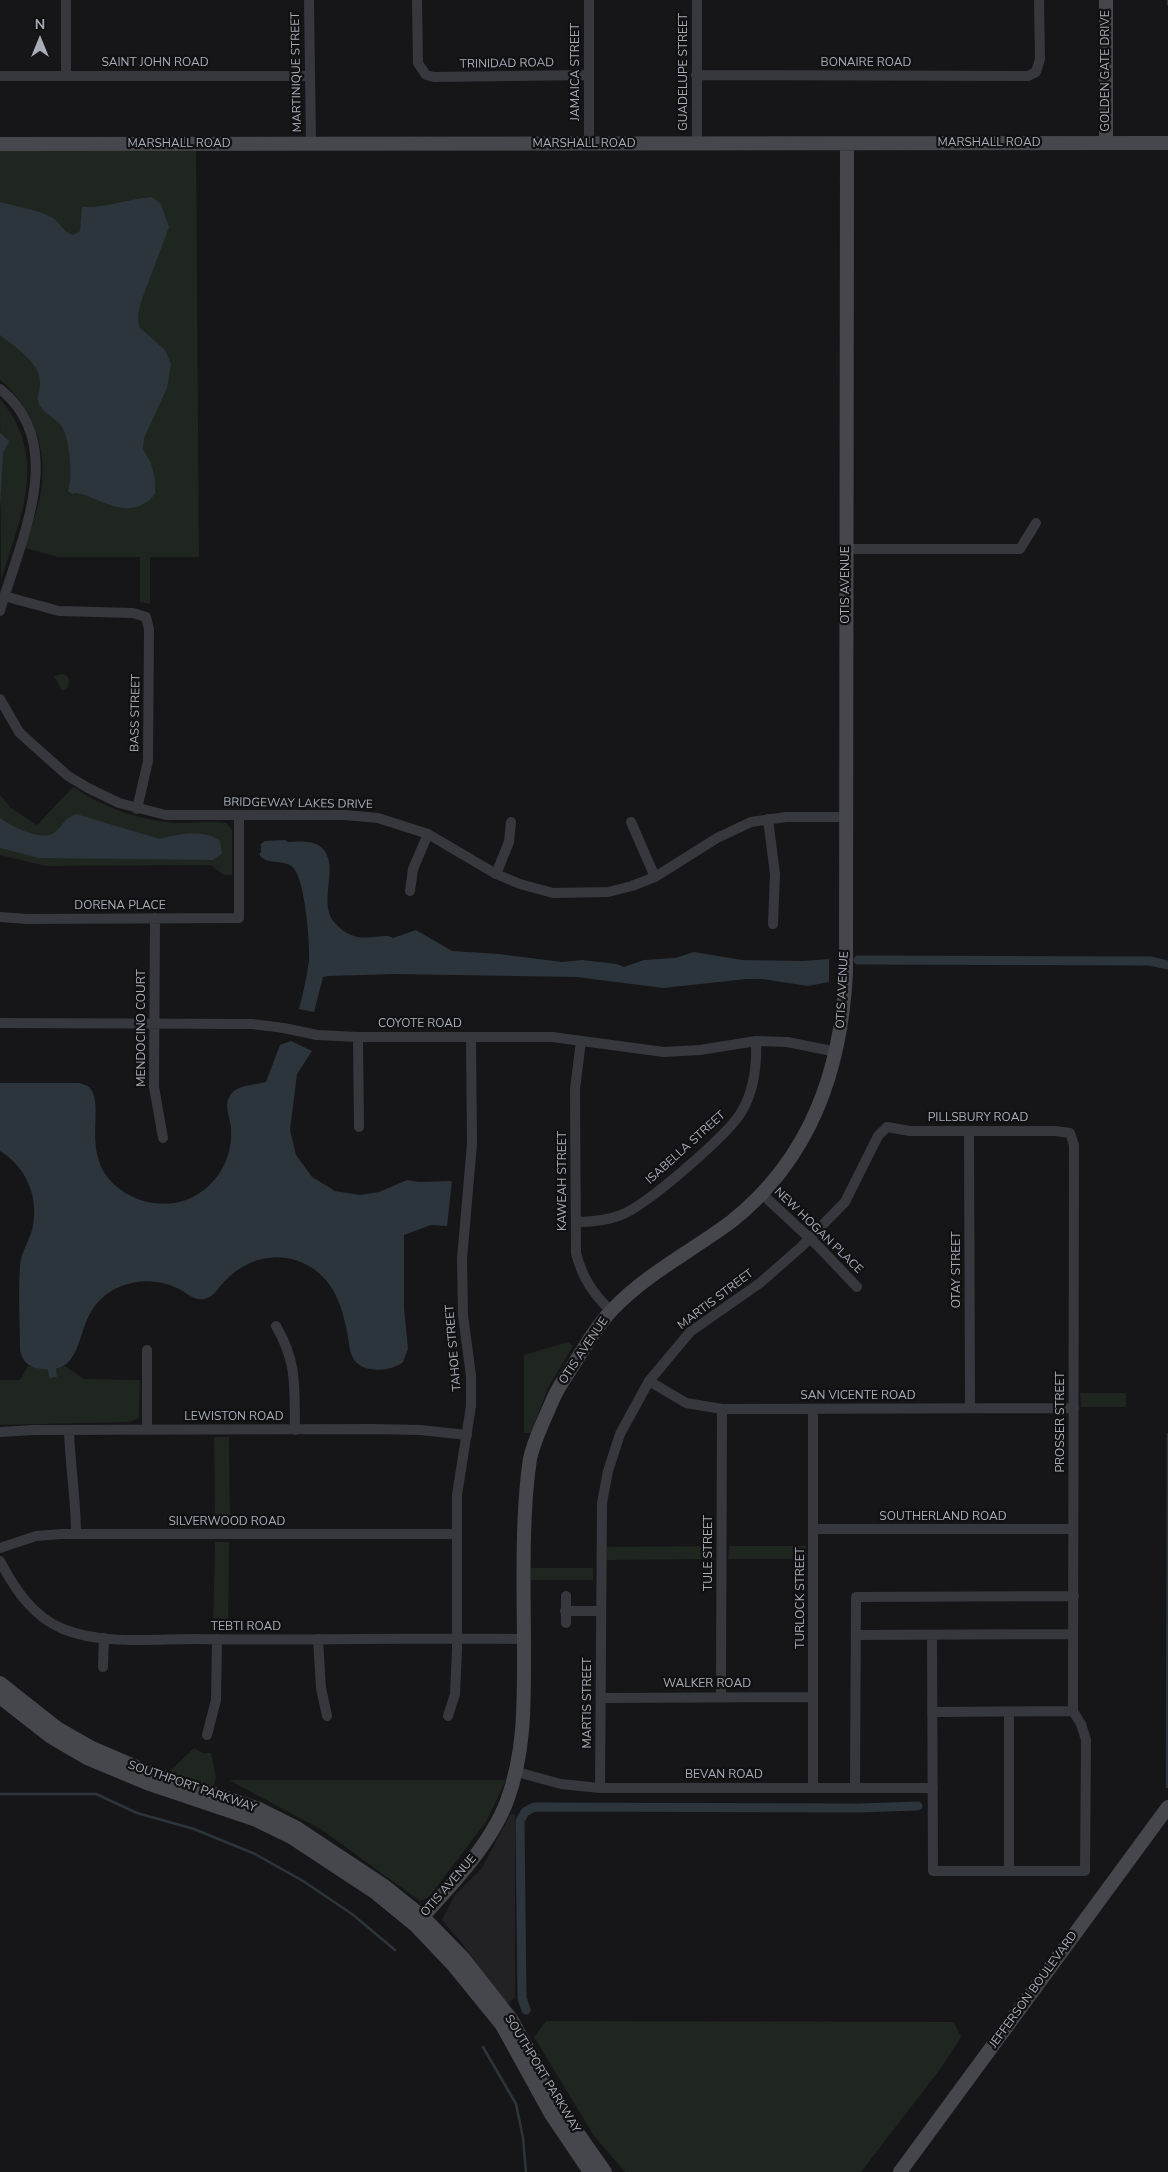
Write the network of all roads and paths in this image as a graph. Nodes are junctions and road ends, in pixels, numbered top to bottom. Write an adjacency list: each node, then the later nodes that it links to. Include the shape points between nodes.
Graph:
1 (66, 0): 11 (street)
2 (309, 0): 12 (street, MARTINIQUE STREET)
3 (418, 0): 8 (street, TRINIDAD ROAD, via 418,63 426,75)
4 (589, 0): 8 (street, JAMAICA STREET)
5 (697, 0): 9 (street, GUADELUPE STREET)
6 (1039, 0): 9 (street, BONAIRE ROAD, via 1040,59 1036,72 1028,76)
7 (1106, 0): 15 (street, GOLDEN GATE DRIVE)
8 (589, 75): 13 (street, JAMAICA STREET)
9 (696, 75): 14 (street, GUADELUPE STREET)
10 (0, 76): 11 (street, SAINT JOHN ROAD)
11 (66, 76): 12 (street, SAINT JOHN ROAD)
12 (309, 76): 18 (street, MARTINIQUE STREET)
13 (589, 143): 14 (street, MARSHALL ROAD); 18 (street, MARSHALL ROAD)
14 (697, 143): 19 (street, MARSHALL ROAD)
15 (1106, 143): 16 (street, MARSHALL ROAD); 19 (street, MARSHALL ROAD)
16 (1168, 143)
17 (0, 144): 18 (street, MARSHALL ROAD)
18 (311, 144)
19 (847, 144): 22 (street, OTIS AVENUE)
20 (0, 389): 23 (street, via 18,408 26,423 34,445 36,465 34,499)
21 (1036, 523): 22 (street, via 1020,549)
22 (846, 549): 28 (street, OTIS AVENUE)
23 (4, 596): 24 (street); 26 (street, BASS STREET, via 59,611 132,613 146,617 149,629 148,761)
24 (0, 611)
25 (0, 699): 26 (street, BRIDGEWAY LAKES DRIVE, via 20,732 68,776 104,797)
26 (137, 809): 27 (street, BRIDGEWAY LAKES DRIVE, via 166,815)
27 (239, 816): 32 (street, BRIDGEWAY LAKES DRIVE, via 345,815 378,818); 37 (street, DORENA PLACE, via 239,918)
28 (846, 817): 29 (street, BRIDGEWAY LAKES DRIVE); 45 (street, OTIS AVENUE, via 846,973)
29 (768, 819): 34 (street, BRIDGEWAY LAKES DRIVE, via 734,829); 38 (street, via 775,874)
30 (511, 822): 33 (street, via 509,842)
31 (631, 822): 34 (street)
32 (428, 834): 33 (street, BRIDGEWAY LAKES DRIVE); 35 (street, via 413,869)
33 (496, 874): 34 (street, BRIDGEWAY LAKES DRIVE, via 543,890 584,894 608,892)
34 (655, 877)
35 (410, 891)
36 (0, 917): 37 (street, DORENA PLACE)
37 (155, 918): 40 (street, MENDOCINO COURT)
38 (773, 924)
39 (0, 1023): 40 (street, COYOTE ROAD)
40 (155, 1023): 41 (street, COYOTE ROAD, via 252,1024 317,1035); 50 (street, MENDOCINO COURT, via 154,1087)
41 (358, 1037): 42 (street, COYOTE ROAD); 46 (street)
42 (471, 1037): 43 (street, COYOTE ROAD, via 552,1037); 67 (street, TAHOE STREET, via 472,1144 462,1259 463,1315 470,1376)
43 (581, 1041): 44 (street, COYOTE ROAD, via 664,1052); 52 (street, KAWEAH STREET, via 575,1089)
44 (756, 1041): 45 (street, COYOTE ROAD, via 787,1042); 52 (street, ISABELLA STREET, via 752,1087 742,1111 726,1132 634,1209 610,1219)
45 (838, 1052): 51 (street, OTIS AVENUE, via 825,1093 806,1133 786,1164)
46 (358, 1127)
47 (887, 1127): 48 (street, PILLSBURY ROAD, via 910,1131); 53 (street, MARTIS STREET, via 878,1136 845,1202)
48 (969, 1131): 49 (street, PILLSBURY ROAD); 59 (street, OTAY STREET)
49 (1070, 1133): 60 (street, PROSSER STREET, via 1074,1146)
50 (164, 1138)
51 (761, 1193): 53 (street, NEW HOGAN PLACE); 55 (street, OTIS AVENUE, via 734,1219 652,1274)
52 (576, 1222): 55 (street, KAWEAH STREET, via 576,1253 581,1272 594,1294)
53 (810, 1238): 54 (street, NEW HOGAN PLACE); 58 (street, MARTIS STREET, via 760,1283 690,1332)
54 (856, 1287)
55 (611, 1311): 85 (street, OTIS AVENUE, via 555,1394 530,1457 525,1527)
56 (276, 1326): 65 (street, via 292,1359)
57 (147, 1350): 64 (street)
58 (649, 1380): 62 (street, SAN VICENTE ROAD, via 686,1403); 77 (street, MARTIS STREET, via 620,1434 608,1471 602,1503)
59 (970, 1408): 60 (street, SAN VICENTE ROAD); 61 (street, SAN VICENTE ROAD)
60 (1074, 1408): 69 (street, PROSSER STREET)
61 (813, 1409): 62 (street, SAN VICENTE ROAD); 68 (street, TURLOCK STREET)
62 (722, 1410): 90 (street, TULE STREET)
63 (69, 1430): 64 (street, LEWISTON ROAD); 66 (street, LEWISTON ROAD); 70 (street)
64 (147, 1430): 65 (street, LEWISTON ROAD)
65 (295, 1430): 67 (street, LEWISTON ROAD, via 420,1430)
66 (0, 1432)
67 (467, 1435): 71 (street, TAHOE STREET, via 457,1495)
68 (814, 1529): 69 (street, SOUTHERLAND ROAD); 91 (street, TURLOCK STREET)
69 (1073, 1529): 75 (street, PROSSER STREET)
70 (76, 1534): 71 (street, SILVERWOOD ROAD); 72 (street, SILVERWOOD ROAD, via 36,1536)
71 (456, 1534): 84 (street, TAHOE STREET)
72 (0, 1548)
73 (0, 1561): 82 (street, TEBTI ROAD, via 21,1596 48,1620 79,1634)
74 (566, 1596): 76 (street)
75 (1074, 1596): 79 (street, PROSSER STREET); 80 (street, via 856,1597)
76 (566, 1611): 77 (street); 78 (street)
77 (600, 1611): 92 (street, MARTIS STREET)
78 (566, 1623)
79 (1073, 1634): 81 (street); 93 (street, PROSSER STREET)
80 (856, 1635): 81 (street); 102 (street)
81 (932, 1635): 94 (street)
82 (104, 1638): 86 (street, TEBTI ROAD); 87 (street)
83 (318, 1638): 84 (street, TEBTI ROAD); 86 (street, TEBTI ROAD); 96 (street, via 321,1688)
84 (457, 1638): 85 (street, TEBTI ROAD); 97 (street, TAHOE STREET, via 455,1694)
85 (524, 1638): 99 (street, OTIS AVENUE, via 524,1730)
86 (218, 1639): 98 (street, via 216,1700)
87 (103, 1668)
88 (0, 1683): 106 (street, SOUTHPORT PARKWAY, via 57,1728 92,1748 134,1767 258,1809 297,1828 383,1885)
89 (0, 1697): 106 (street, SOUTHPORT PARKWAY, via 51,1737 100,1765 254,1819 291,1837)
90 (722, 1697): 91 (street, WALKER ROAD); 92 (street, WALKER ROAD)
91 (813, 1697): 101 (street, TURLOCK STREET)
92 (601, 1698): 100 (street, MARTIS STREET)
93 (1073, 1711): 95 (street); 105 (street, via 1086,1740 1085,1871)
94 (932, 1712): 95 (street); 103 (street)
95 (1009, 1712): 105 (street)
96 (327, 1716)
97 (448, 1716)
98 (207, 1735)
99 (516, 1772): 100 (street, BEVAN ROAD, via 562,1784); 106 (street, OTIS AVENUE, via 507,1802 492,1832 471,1862)
100 (600, 1788): 101 (street, BEVAN ROAD)
101 (813, 1788): 102 (street, BEVAN ROAD)
102 (855, 1788): 103 (street, BEVAN ROAD)
103 (932, 1788): 105 (street, via 934,1871)
104 (1168, 1807): 109 (street, JEFFERSON BOULEVARD)
105 (1009, 1871)
106 (419, 1920): 107 (street, SOUTHPORT PARKWAY, via 502,2026 552,2114); 108 (street, SOUTHPORT PARKWAY, via 464,1959 511,2019 561,2109)
107 (590, 2172)
108 (604, 2172)
109 (900, 2172)

